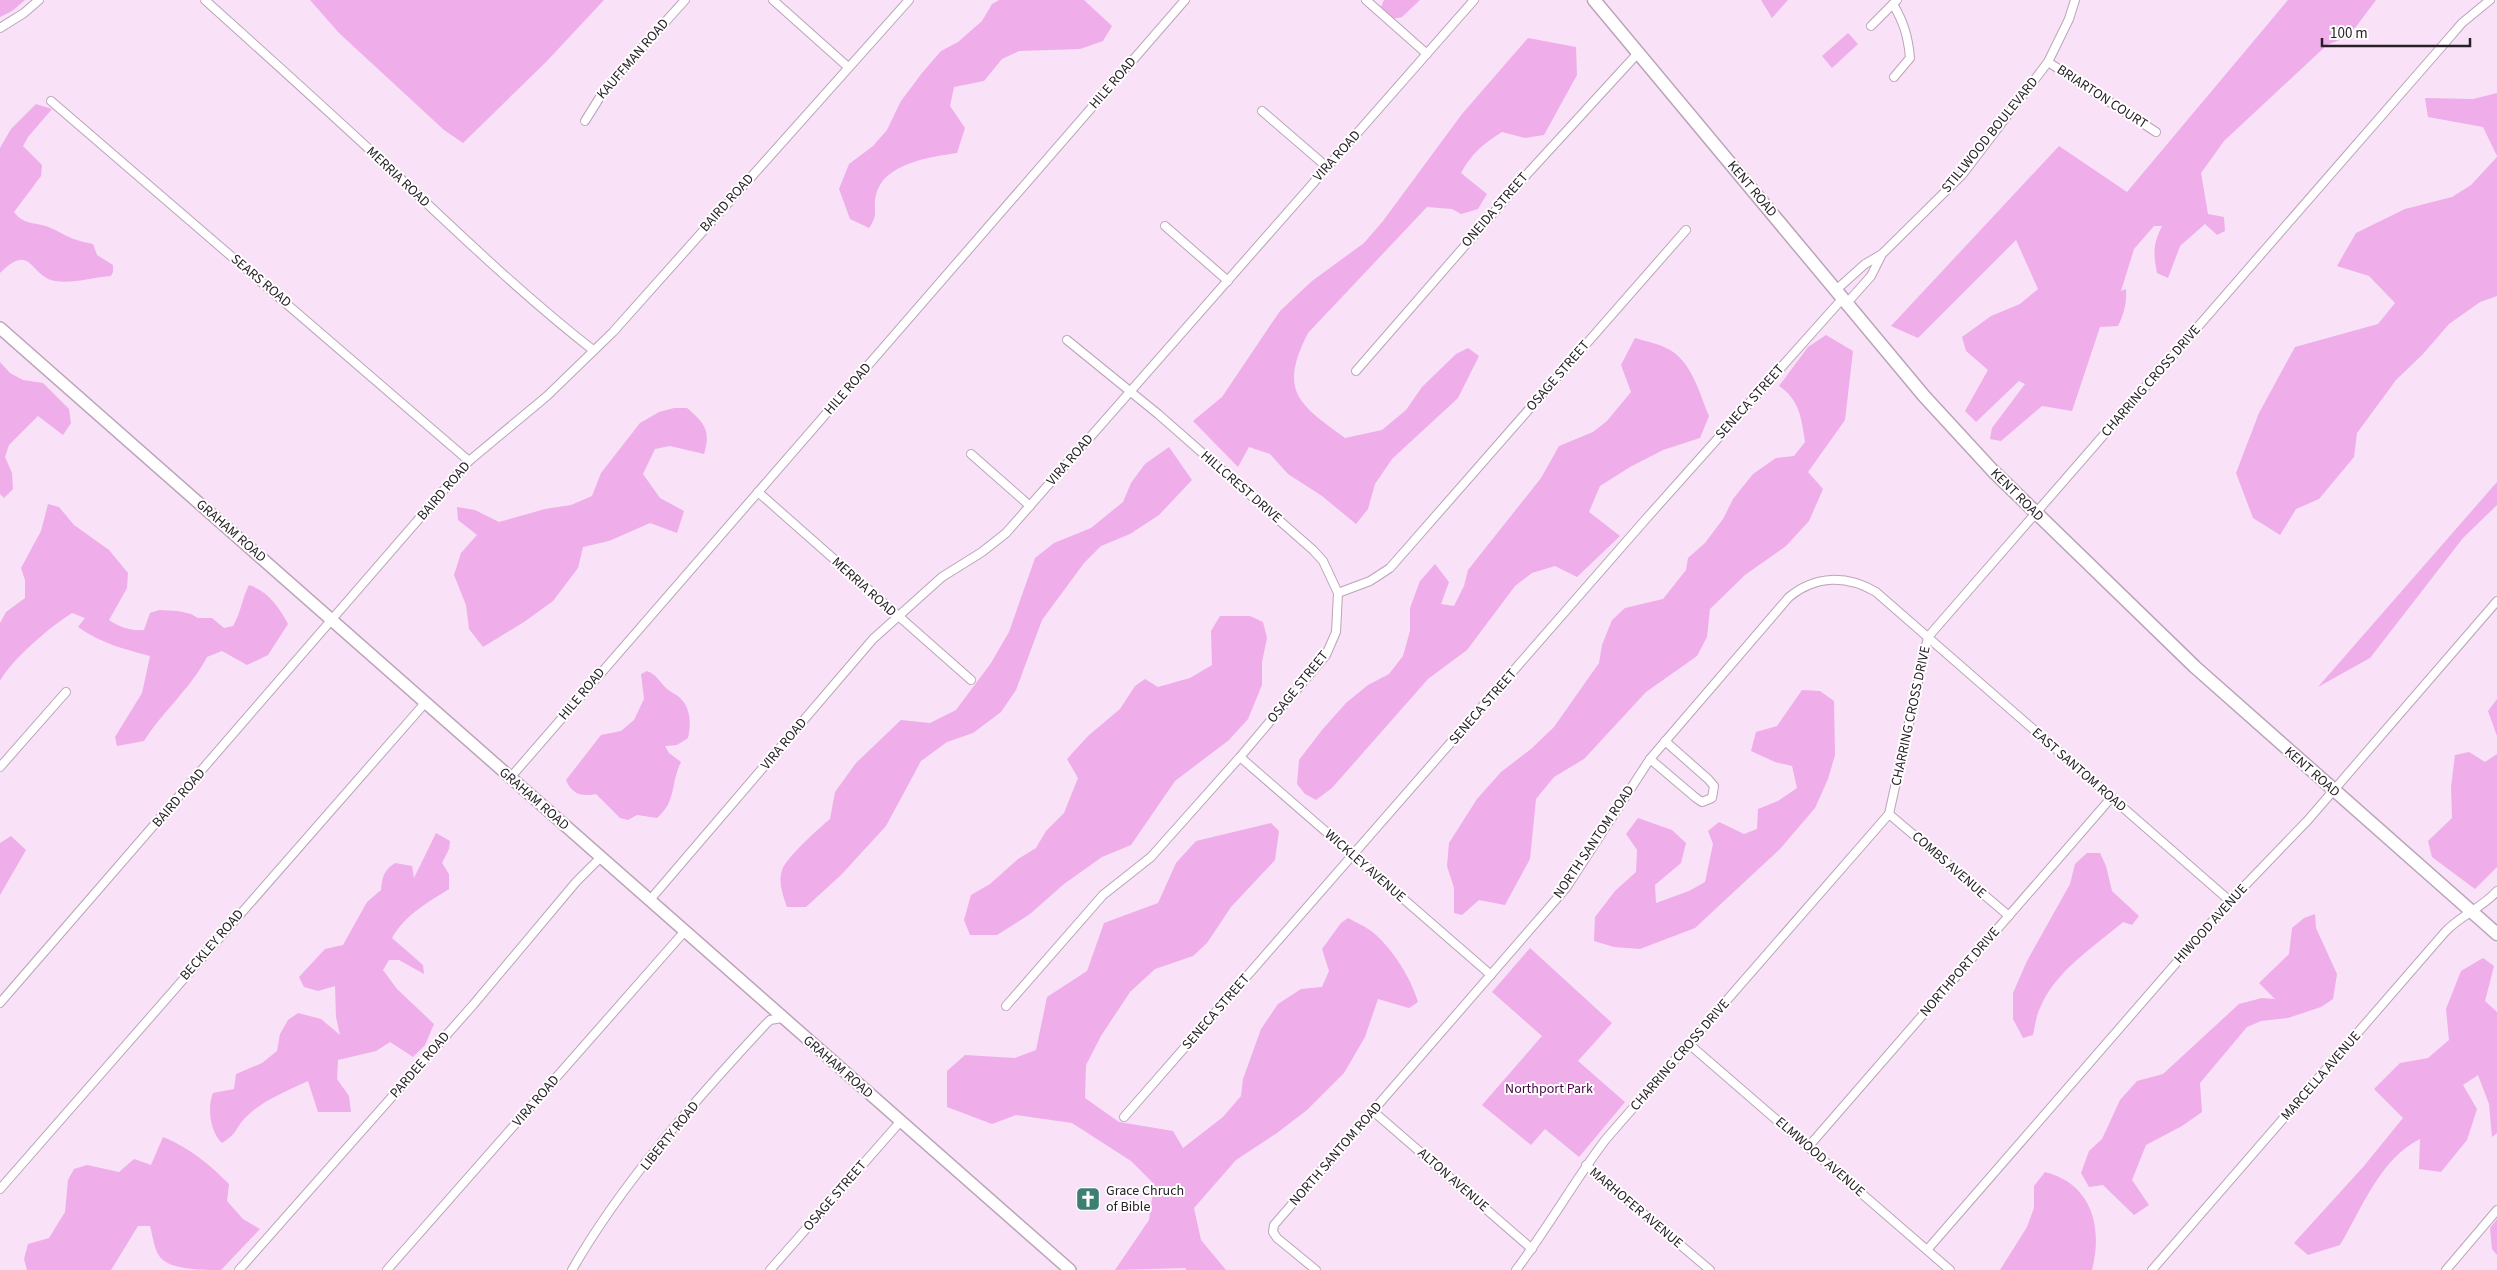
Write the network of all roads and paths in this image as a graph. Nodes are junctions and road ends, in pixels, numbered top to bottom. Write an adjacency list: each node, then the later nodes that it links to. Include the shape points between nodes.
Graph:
1 (39, 0): 14 (street)
2 (205, 0): 32 (street, MERRIA ROAD, via 467,241)
3 (685, 0): 22 (street, KAUFFMAN ROAD, via 605,89)
4 (773, 0): 18 (street)
5 (909, 0): 18 (street, BAIRD ROAD)
6 (1185, 0): 37 (street, HILE ROAD)
7 (1366, 0): 16 (street)
8 (1474, 0): 16 (street, VIRA ROAD)
9 (1594, 0): 15 (main road, KENT ROAD)
10 (2075, 0): 17 (street, STILLWOOD BOULEVARD)
11 (2490, 0): 39 (street, CHARRING CROSS DRIVE, via 2449,38)
12 (1895, 2): 13 (street); 19 (street, via 1908,36 1910,58)
13 (1871, 26)
14 (0, 28)
15 (1638, 53): 29 (main road, KENT ROAD); 33 (street, ONEIDA STREET)
16 (1427, 54): 24 (street, VIRA ROAD)
17 (2048, 62): 23 (street, BRIARTON COURT); 27 (street, STILLWOOD BOULEVARD, via 1962,175)
18 (848, 67): 32 (street, BAIRD ROAD, via 613,332)
19 (1894, 77)
20 (51, 102): 36 (street, SEARS ROAD)
21 (1262, 111): 24 (street)
22 (585, 121)
23 (2156, 132)
24 (1327, 167): 28 (street, VIRA ROAD)
25 (1165, 226): 28 (street)
26 (1686, 230): 40 (street, OSAGE STREET, via 1390,568 1370,581)
27 (1882, 254): 29 (street, STILLWOOD BOULEVARD, via 1865,264); 29 (street, STILLWOOD BOULEVARD, via 1871,276)
28 (1228, 281): 34 (street, VIRA ROAD)
29 (1842, 297): 39 (main road, KENT ROAD, via 1945,420); 56 (street, SENECA STREET)
30 (0, 328): 43 (main road, GRAHAM ROAD)
31 (1067, 340): 34 (street, HILLCREST DRIVE)
32 (593, 350): 36 (street, BAIRD ROAD, via 547,396)
33 (1356, 370)
34 (1130, 392): 38 (street, VIRA ROAD); 40 (street, HILLCREST DRIVE, via 1313,550 1323,561)
35 (971, 454): 38 (street)
36 (469, 461): 43 (street, BAIRD ROAD)
37 (758, 492): 42 (street, MERRIA ROAD); 52 (street, HILE ROAD)
38 (1030, 506): 42 (street, VIRA ROAD, via 994,543 942,578)
39 (2035, 513): 44 (street, CHARRING CROSS DRIVE); 53 (main road, KENT ROAD, via 2195,668)
40 (1338, 593): 49 (street, OSAGE STREET, via 1336,632 1326,655)
41 (2497, 601): 53 (street, HIWOOD AVENUE)
42 (896, 617): 45 (street, MERRIA ROAD); 59 (street, VIRA ROAD, via 873,639)
43 (333, 621): 47 (main road, GRAHAM ROAD); 66 (street, BAIRD ROAD)
44 (1928, 637): 48 (street, NORTH SANTOM ROAD, via 1866,586 1843,579 1810,584 1789,597); 54 (street, EAST SANTOM ROAD); 55 (street, CHARRING CROSS DRIVE)
45 (971, 680)
46 (66, 692): 51 (street)
47 (425, 703): 52 (main road, GRAHAM ROAD); 75 (street, BECKLEY ROAD)
48 (1665, 741): 50 (street, NORTH SANTOM ROAD); 50 (street, via 1714,786 1712,798 1702,802)
49 (1240, 757): 56 (street, WICKLEY AVENUE); 67 (street, OSAGE STREET, via 1152,857 1103,895)
50 (1650, 759): 65 (street, NORTH SANTOM ROAD, via 1566,888)
51 (0, 767)
52 (510, 778): 57 (main road, GRAHAM ROAD)
53 (2333, 790): 60 (street, HIWOOD AVENUE); 61 (main road, KENT ROAD)
54 (2111, 798): 60 (street, EAST SANTOM ROAD); 62 (street, NORTHPORT DRIVE)
55 (1890, 814): 62 (street, COMBS AVENUE); 69 (street, CHARRING CROSS DRIVE)
56 (1353, 856): 65 (street, WICKLEY AVENUE); 71 (street, SENECA STREET)
57 (600, 858): 59 (main road, GRAHAM ROAD); 79 (street, PARDEE ROAD)
58 (2497, 891): 61 (street, MARCELLA AVENUE, via 2487,903)
59 (649, 901): 63 (main road, GRAHAM ROAD)
60 (2230, 901): 78 (street, HIWOOD AVENUE)
61 (2471, 911): 64 (main road, KENT ROAD); 88 (street, MARCELLA AVENUE, via 2457,919 2445,932)
62 (2009, 916): 73 (street, NORTHPORT DRIVE)
63 (684, 932): 68 (main road, GRAHAM ROAD); 80 (street, VIRA ROAD)
64 (2497, 934)
65 (1491, 975): 70 (street, NORTH SANTOM ROAD)
66 (0, 1003)
67 (1006, 1006)
68 (782, 1018): 72 (main road, GRAHAM ROAD); 81 (street, LIBERTY ROAD, via 770,1020 765,1025 667,1137)
69 (1690, 1045): 73 (street, ELMWOOD AVENUE); 74 (street, CHARRING CROSS DRIVE)
70 (1374, 1112): 77 (street, ALTON AVENUE); 84 (street, NORTH SANTOM ROAD, via 1277,1221 1274,1232 1277,1238)
71 (1124, 1117)
72 (900, 1122): 82 (street, OSAGE STREET); 83 (main road, GRAHAM ROAD)
73 (1809, 1146): 78 (street, ELMWOOD AVENUE)
74 (1586, 1165): 77 (street, CHARRING CROSS DRIVE); 86 (street, MARHOFER AVENUE)
75 (0, 1189)
76 (2497, 1210): 89 (street)
77 (1532, 1249): 85 (street, CHARRING CROSS DRIVE)
78 (1927, 1250): 87 (street, ELMWOOD AVENUE)
79 (239, 1270)
80 (387, 1270)
81 (572, 1270)
82 (770, 1270)
83 (1070, 1270)
84 (1316, 1270)
85 (1516, 1270)
86 (1710, 1270)
87 (1950, 1270)
88 (2152, 1270)
89 (2446, 1270)

